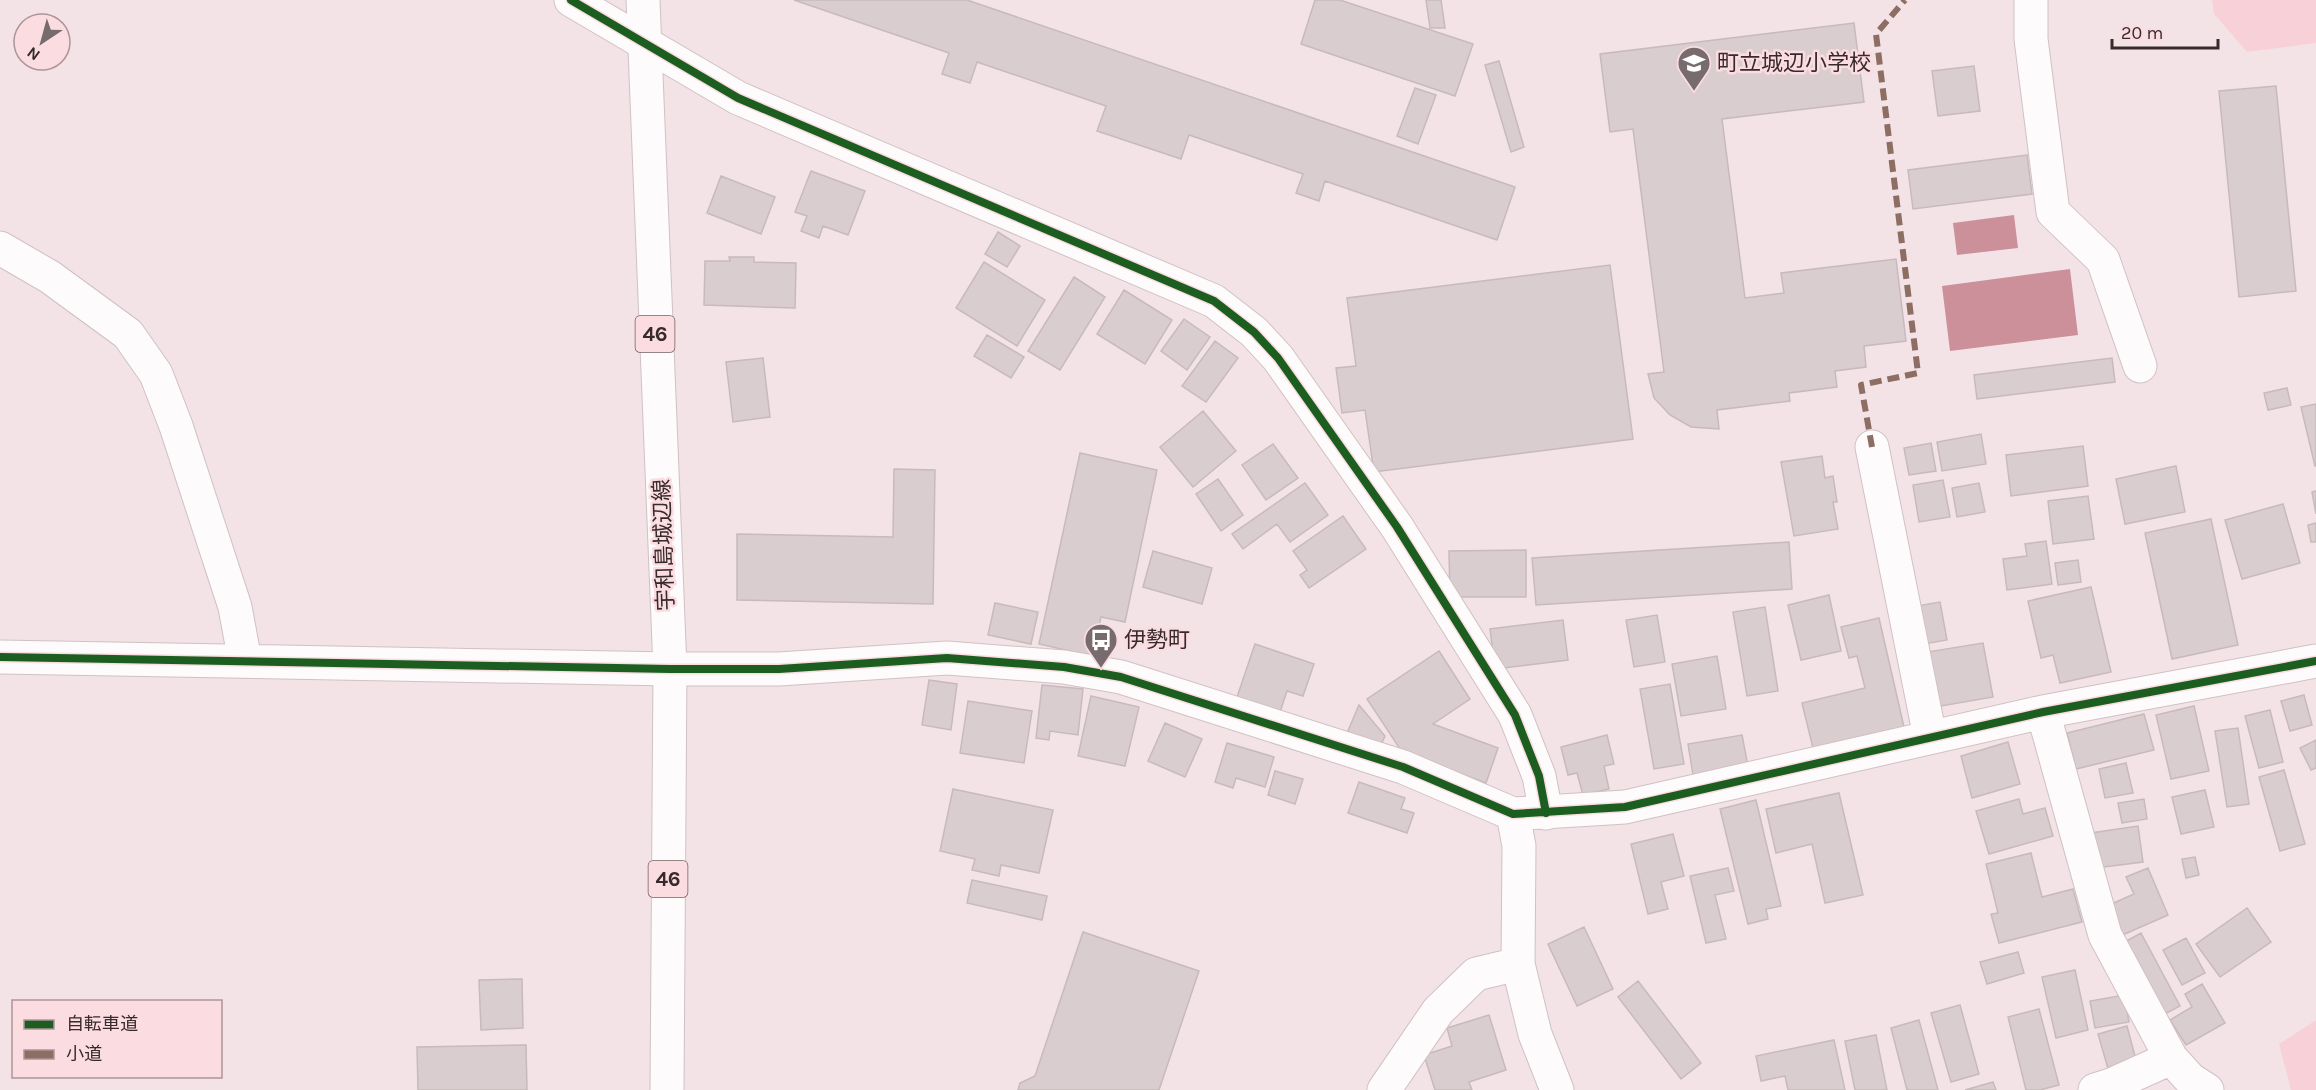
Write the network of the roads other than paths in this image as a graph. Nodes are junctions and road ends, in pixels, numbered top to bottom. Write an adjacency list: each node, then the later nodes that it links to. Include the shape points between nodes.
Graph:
1 (571, 0): 4 (street)
2 (643, 0): 4 (street, 宇和島城辺線 / 46)
3 (2031, 0): 6 (street, via 2031,39 2053,212 2103,260)
4 (643, 44): 11 (street, 宇和島城辺線 / 46); 14 (street, via 738,98 1214,302 1254,332 1278,358 1397,527 1515,715 1539,776)
5 (0, 248): 10 (street, via 50,277 128,334 156,374 235,607)
6 (2140, 366)
7 (1872, 447): 13 (street)
8 (0, 657): 10 (street)
9 (2316, 661): 12 (street)
10 (245, 662): 11 (street)
11 (670, 669): 15 (street, via 779,669 947,658 1121,677 1403,767); 18 (street, 宇和島城辺線 / 46)
12 (2043, 711): 13 (street); 17 (street, via 2105,935)
13 (1930, 737): 14 (street, via 1625,807)
14 (1546, 813): 15 (street)
15 (1513, 814): 16 (street, via 1519,846)
16 (1518, 964): 19 (street, via 1476,974 1438,1011); 20 (street, via 1535,1034)
17 (2171, 1058): 21 (street); 22 (street, via 2190,1079)
18 (667, 1090)
19 (1384, 1090)
20 (1557, 1090)
21 (2095, 1090)
22 (2207, 1090)

